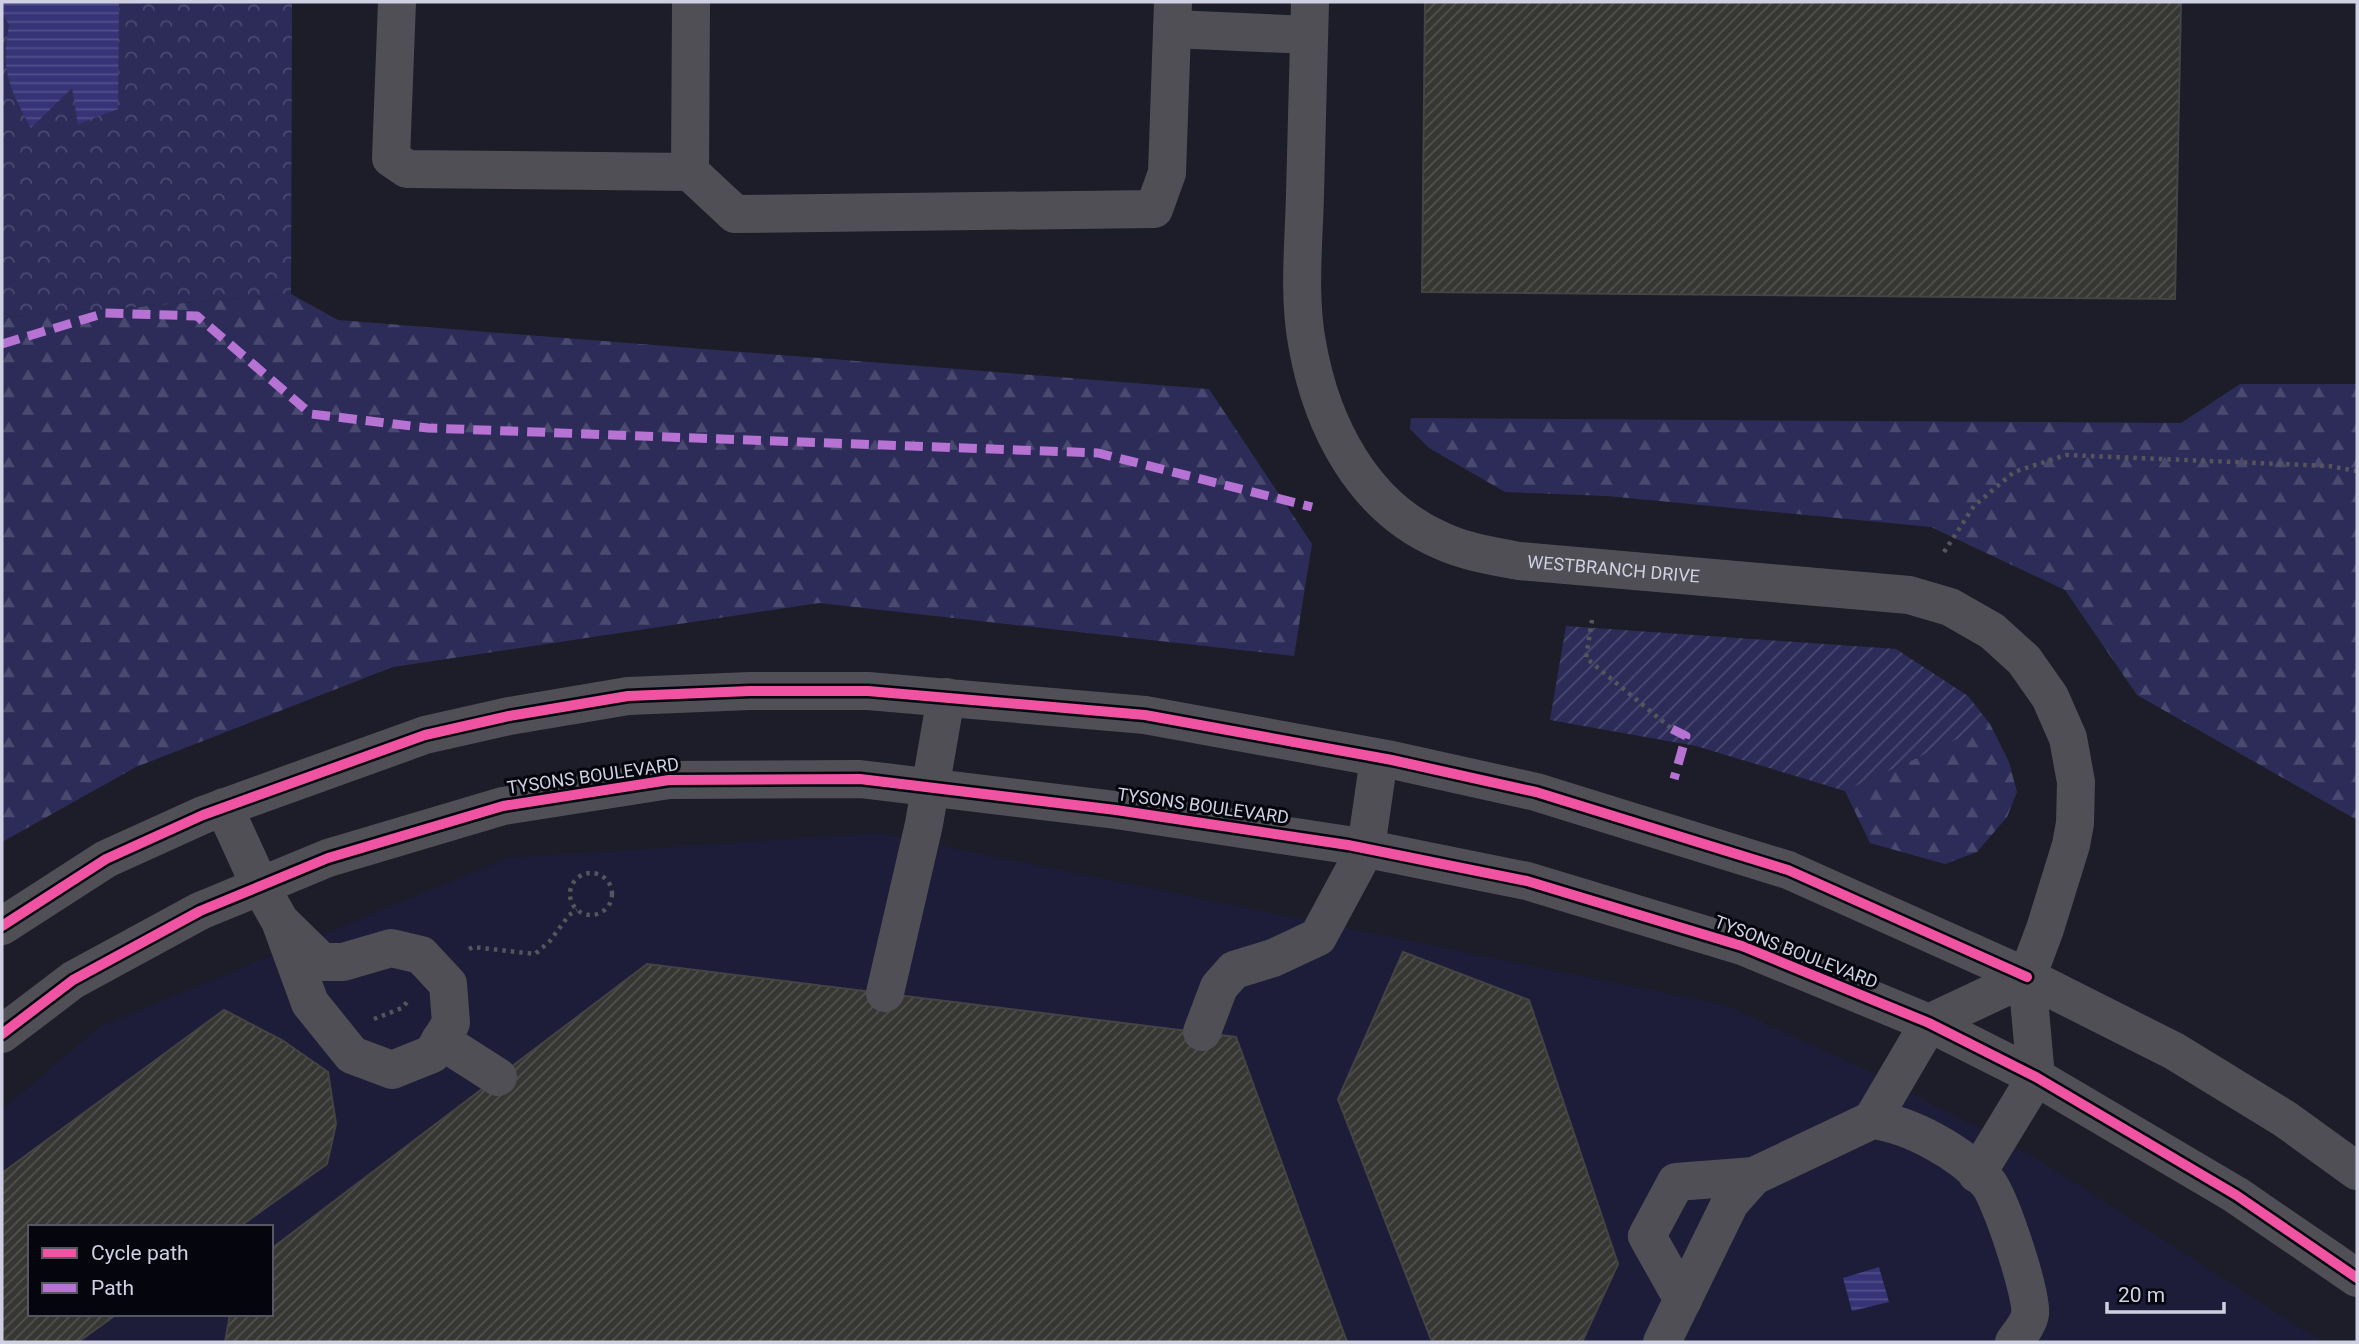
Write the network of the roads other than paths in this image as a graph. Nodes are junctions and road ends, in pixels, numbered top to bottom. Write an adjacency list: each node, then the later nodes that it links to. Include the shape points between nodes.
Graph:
1 (397, 2): 5 (street, via 391,158 407,169)
2 (691, 2): 5 (street)
3 (1172, 15): 4 (street); 5 (street, via 1167,173 1154,209 735,214)
4 (1309, 18): 14 (street, WESTBRANCH DRIVE, via 1306,342 1339,445 1367,484 1399,515 1440,541 1482,555 1909,595 1951,607 1992,631 2024,660 2050,696 2068,738 2076,782 2071,845)
5 (690, 172)
6 (946, 697): 7 (street, via 1145,715); 8 (street); 9 (street, via 868,691 628,695 425,735)
7 (1380, 758): 10 (street); 14 (street, via 1536,792 1788,870)
8 (931, 787): 10 (street, TYSONS BOULEVARD); 11 (street, TYSONS BOULEVARD, via 860,779 669,780 502,806 328,858); 15 (street)
9 (225, 807): 11 (street); 13 (street, via 106,859)
10 (1366, 848): 16 (street, TYSONS BOULEVARD, via 1527,881 1742,946); 17 (street, via 1318,937 1234,970 1219,987)
11 (260, 886): 12 (street); 18 (street, TYSONS BOULEVARD, via 200,911 73,980)
12 (280, 920): 19 (street, via 310,1003 352,1055 392,1070 432,1054); 19 (street, via 322,962 343,962 391,948 421,955 448,984 451,1023)
13 (2, 926)
14 (2027, 977): 16 (street); 21 (street, WESTBRANCH DRIVE); 23 (street, via 2174,1051 2286,1119)
15 (885, 993)
16 (1929, 1023): 21 (street, TYSONS BOULEVARD); 22 (street)
17 (1202, 1032)
18 (2, 1034)
19 (440, 1040): 20 (street)
20 (498, 1077)
21 (2036, 1077): 24 (street); 26 (street, TYSONS BOULEVARD, via 2236,1195)
22 (1872, 1120): 24 (street, via 1892,1122 1921,1135); 25 (street)
23 (2357, 1171)
24 (1978, 1174): 28 (street, via 1989,1184 2022,1266)
25 (1754, 1176): 27 (street, via 1730,1203); 27 (street, via 1676,1182 1647,1236)
26 (2357, 1278)
27 (1683, 1300): 29 (street)
28 (2031, 1333)
29 (1662, 1342)

